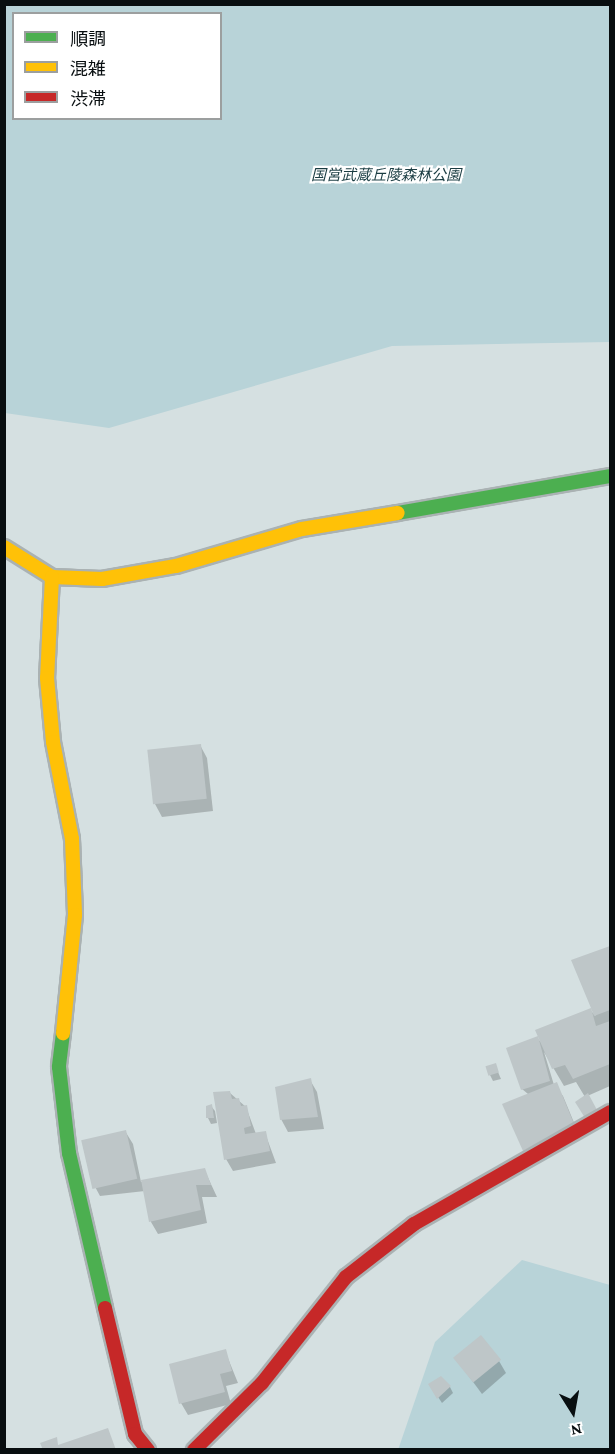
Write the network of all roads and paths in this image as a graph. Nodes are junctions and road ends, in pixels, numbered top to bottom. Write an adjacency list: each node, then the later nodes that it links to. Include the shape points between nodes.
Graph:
1 (610, 476): 3 (street, via 302,530 165,568 102,579)
2 (4, 547): 3 (street)
3 (52, 577): 5 (street, via 47,678 53,742 72,839 75,915 59,1067 66,1132 135,1434)
4 (610, 1112): 6 (street, via 414,1224 346,1277 262,1383)
5 (148, 1449)
6 (194, 1449)

